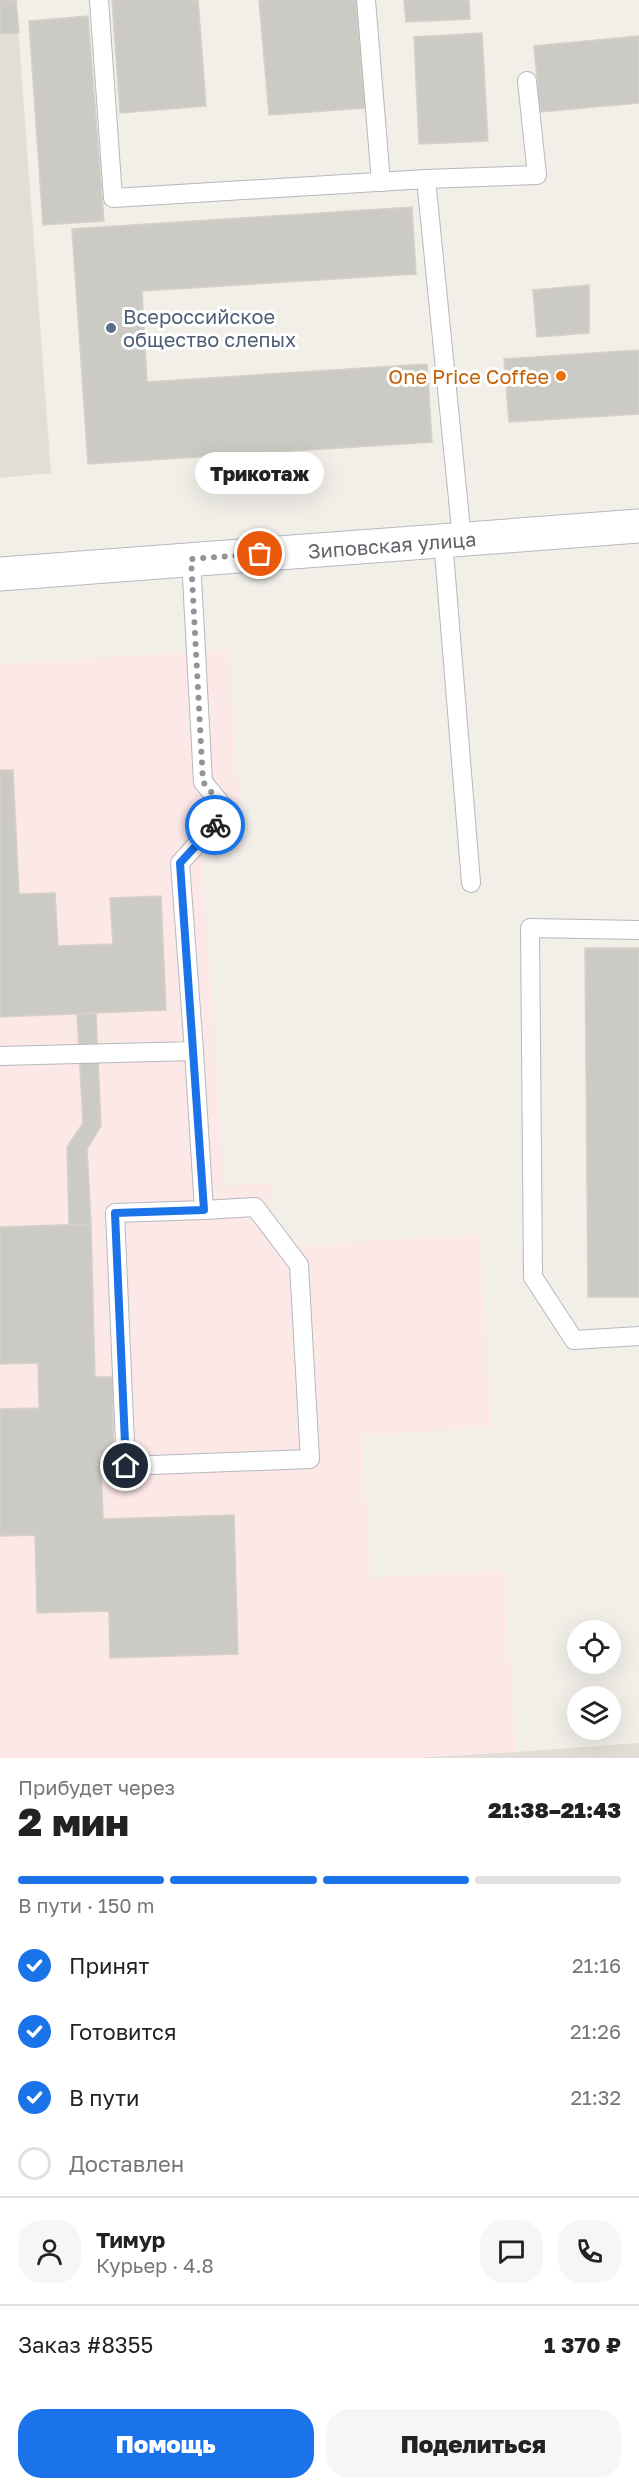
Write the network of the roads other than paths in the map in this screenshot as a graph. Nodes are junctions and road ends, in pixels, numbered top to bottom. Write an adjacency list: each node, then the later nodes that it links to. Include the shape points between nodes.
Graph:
1 (99, 0): 5 (lane, via 113,198)
2 (366, 0): 5 (lane)
3 (527, 81): 4 (lane, via 537,175)
4 (426, 179): 5 (lane); 7 (lane)
5 (381, 182)
6 (639, 526): 7 (street, Зиповская улица)
7 (452, 540): 8 (street, Зиповская улица); 10 (lane)
8 (191, 559): 9 (street, Зиповская улица); 12 (lane, via 203,782 227,811 180,863)
9 (0, 574)
10 (471, 883)
11 (639, 930): 15 (lane, via 530,928 532,1277 574,1340)
12 (194, 1051): 13 (lane); 14 (lane)
13 (0, 1056)
14 (204, 1210): 14 (lane, via 115,1213 126,1466 310,1459 299,1265 255,1207)
15 (639, 1336)

